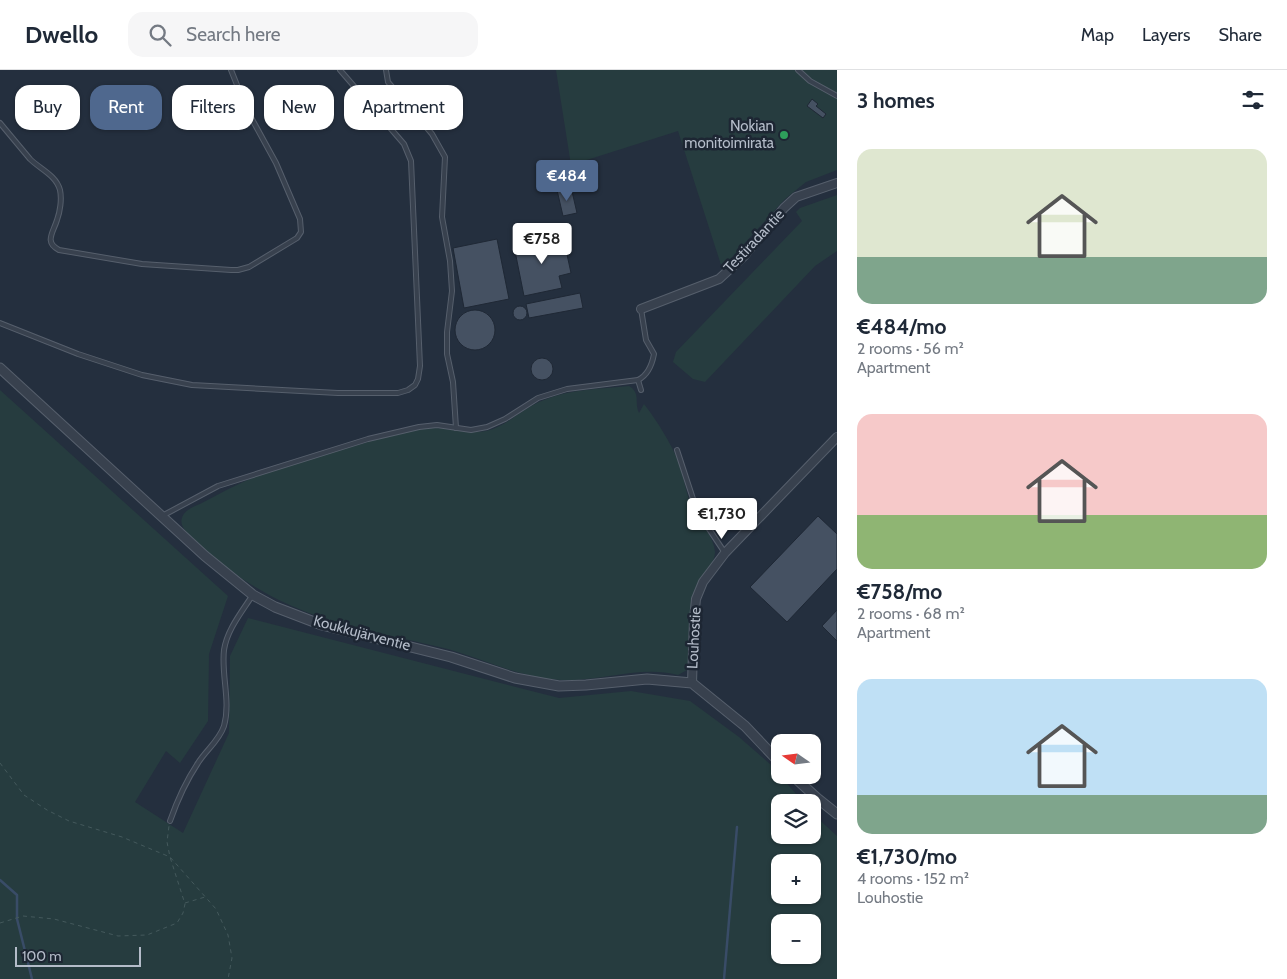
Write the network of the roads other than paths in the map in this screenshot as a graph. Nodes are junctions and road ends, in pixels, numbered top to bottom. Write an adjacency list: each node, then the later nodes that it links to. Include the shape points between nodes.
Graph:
1 (231, 70): 6 (lane, via 247,110 276,163 301,226 297,238 243,269 142,264 53,247 51,234 60,208 60,190 56,180 32,161)
2 (340, 70): 9 (lane, via 404,144 411,160 420,366 415,385 398,393 338,393 192,384 142,375)
3 (386, 70): 13 (lane, via 388,82 432,134 445,157 442,216 452,291 447,354 453,382)
4 (798, 70): 5 (lane)
5 (837, 96)
6 (0, 123)
7 (837, 184): 8 (street, Testiradantie, via 796,197 719,279)
8 (641, 309): 11 (lane, via 646,340 654,354 652,365 644,378)
9 (0, 323)
10 (0, 368): 16 (street, Koukkujärventie)
11 (638, 380): 12 (lane); 13 (lane, via 567,389 538,398 487,427)
12 (642, 390)
13 (456, 428): 16 (lane, via 419,426 368,439 218,486)
14 (837, 437): 17 (street, Louhostie)
15 (676, 450): 17 (lane, via 698,511)
16 (162, 516): 18 (street, Koukkujärventie, via 204,556)
17 (725, 553): 19 (street, Louhostie, via 703,582 696,599)
18 (253, 595): 19 (street, Koukkujärventie, via 322,625 450,656 515,678 559,686 647,679); 23 (lane, via 229,632 224,650 224,726 198,762 176,802)
19 (692, 683): 20 (street, via 745,726)
20 (771, 753)
21 (802, 784): 22 (street)
22 (837, 814)
23 (170, 821)

